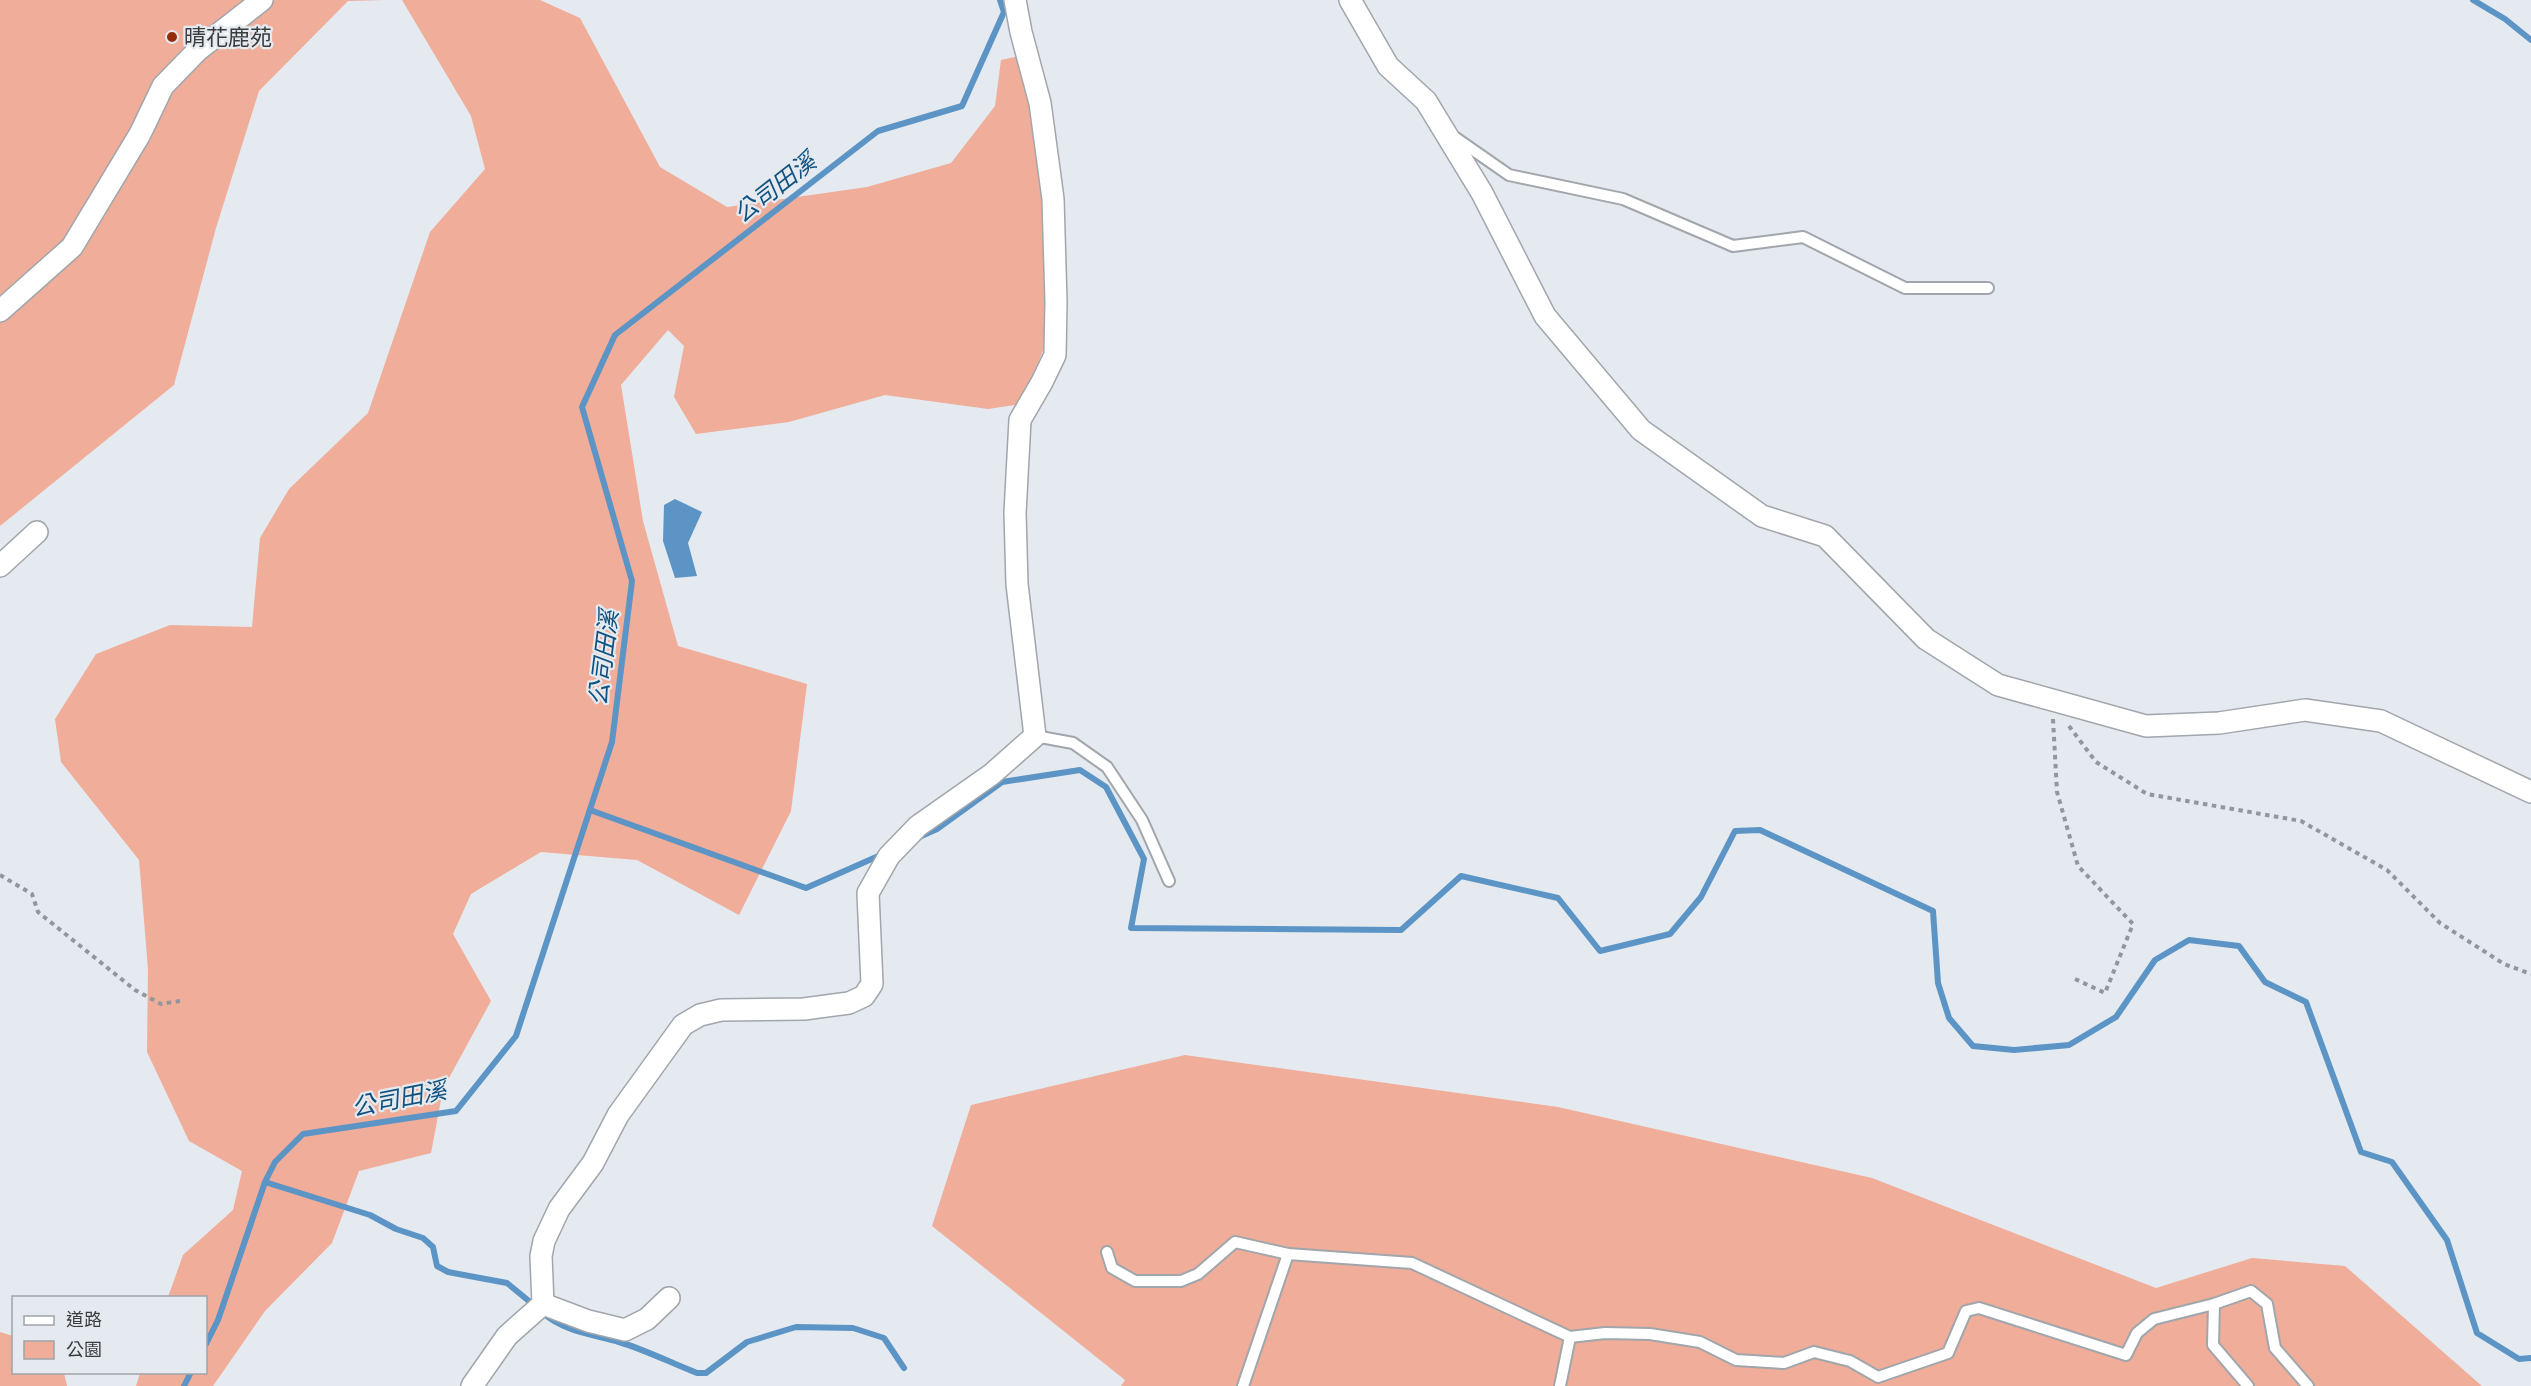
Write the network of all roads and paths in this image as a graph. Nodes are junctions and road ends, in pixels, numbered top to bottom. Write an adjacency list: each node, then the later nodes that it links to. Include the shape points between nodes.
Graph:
1 (262, 0): 6 (street, via 198,50 163,86 140,134 72,247)
2 (1016, 0): 10 (street, via 1040,103 1053,199 1056,302 1055,355 1020,420 1015,513 1017,584)
3 (1350, 0): 4 (street, via 1388,66 1426,101)
4 (1443, 129): 5 (lane, via 1509,175 1623,199 1733,246 1803,237 1905,288); 9 (street, via 1482,193 1545,316 1641,430 1762,516 1825,536 1926,639 1998,685)
5 (1988, 288)
6 (0, 311)
7 (37, 532): 8 (street)
8 (0, 566)
9 (2052, 702): 11 (street, via 2146,726 2219,723 2305,710 2381,721); 14 (path, via 2096,762 2147,794 2301,821 2388,870 2440,923 2504,964); 15 (path, via 2057,792 2078,866 2133,924 2105,993)
10 (1035, 736): 13 (lane, via 1073,743 1107,767 1142,820); 21 (street, via 992,774 918,826 896,848 878,875 868,893 872,984 864,996 849,1003 804,1009 721,1010 700,1015 683,1025 618,1115 593,1163 559,1209 544,1241)
11 (2531, 792)
12 (0, 875): 16 (path, via 32,894 38,912 135,990 161,1004)
13 (1169, 880)
14 (2531, 974)
15 (2075, 979)
16 (180, 1000)
17 (1107, 1252): 18 (lane, via 1112,1268 1135,1281 1181,1281 1198,1274 1235,1242)
18 (1288, 1254): 22 (lane, via 1412,1263); 24 (lane)
19 (669, 1298): 21 (street, via 646,1319 625,1330)
20 (2214, 1304): 22 (lane, via 2154,1319 2137,1333 2126,1355 1978,1308 1966,1311 1948,1353 1878,1377 1850,1361 1814,1352 1784,1363 1736,1360 1700,1342 1650,1334); 26 (lane, via 2213,1345); 27 (lane, via 2251,1291 2267,1304 2275,1348)
21 (537, 1310): 23 (street, via 507,1336)
22 (1570, 1337): 25 (lane)
23 (472, 1386)
24 (1243, 1386)
25 (1560, 1386)
26 (2248, 1386)
27 (2308, 1386)

